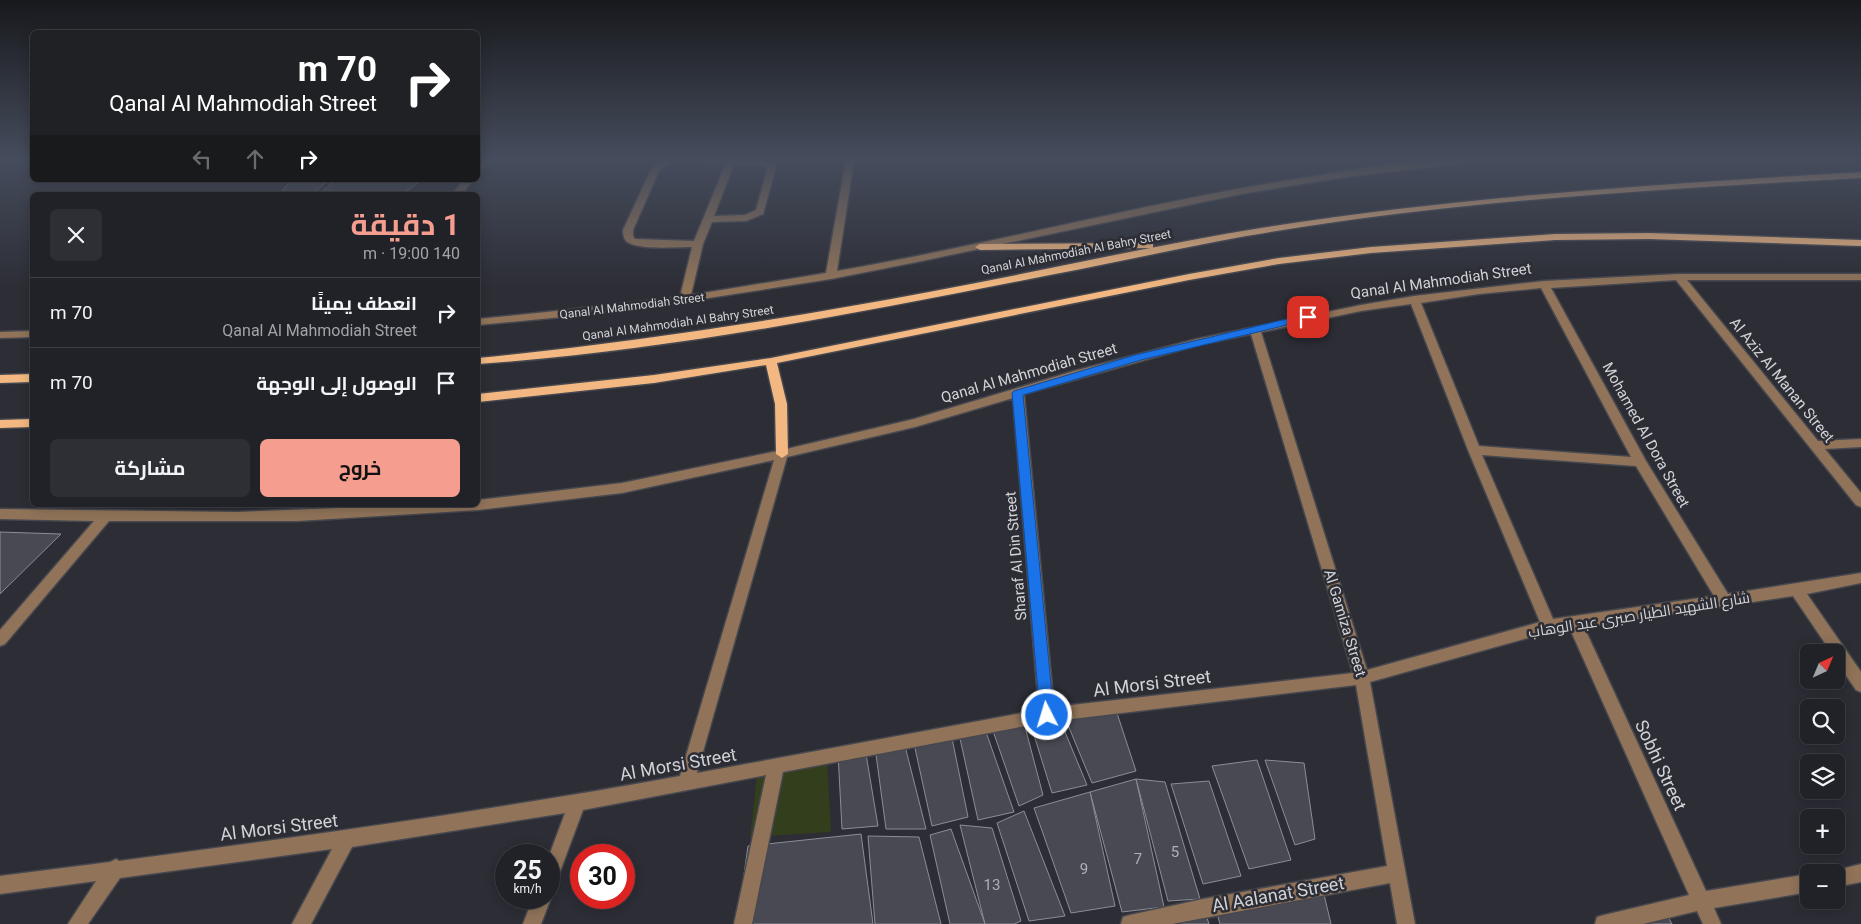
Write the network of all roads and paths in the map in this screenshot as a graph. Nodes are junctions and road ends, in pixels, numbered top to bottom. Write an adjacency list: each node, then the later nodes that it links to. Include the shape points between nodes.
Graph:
1 (640, 203): 9 (street, via 628,230 632,241 640,244)
2 (714, 203): 7 (street)
3 (763, 203): 7 (street, via 760,212 746,218)
4 (843, 203): 12 (street)
5 (1187, 203): 11 (street, Qanal Al Mahmodiah Street)
6 (1468, 203): 10 (main road, Qanal Al Mahmodiah Al Bahry Street, via 1351,217)
7 (707, 219): 9 (street)
8 (1861, 243): 23 (main road, via 1649,236 1555,237 1372,250 1188,276)
9 (698, 244): 17 (street)
10 (1177, 246): 11 (main road); 22 (main road, Qanal Al Mahmodiah Al Bahry Street, via 792,321 604,348)
11 (980, 247): 12 (street, Qanal Al Mahmodiah Street)
12 (832, 276): 17 (street, Qanal Al Mahmodiah Street)
13 (1679, 277): 14 (street, Qanal Al Mahmodiah Street); 15 (street, Qanal Al Mahmodiah Street); 31 (street, Al Aziz Al Manan Street)
14 (1861, 277)
15 (1544, 284): 16 (street, Qanal Al Mahmodiah Street); 34 (street, Mohamed Al Dora Street)
16 (1414, 299): 19 (street, Qanal Al Mahmodiah Street); 32 (street)
17 (684, 300): 18 (street, Qanal Al Mahmodiah Street)
18 (480, 322)
19 (1255, 329): 26 (street, Qanal Al Mahmodiah Street, via 1138,357); 46 (street, Al Gamiza Street)
20 (30, 334): 21 (street)
21 (0, 335)
22 (480, 361)
23 (771, 361): 27 (main road, via 654,379); 33 (main road, via 781,404)
24 (30, 378): 25 (main road)
25 (0, 380)
26 (1018, 393): 33 (street, Qanal Al Mahmodiah Street, via 915,423); 48 (street, Sharaf Al Din Street)
27 (480, 398)
28 (30, 423): 29 (main road)
29 (0, 424)
30 (1861, 444): 31 (street)
31 (1814, 445): 35 (street, Al Aziz Al Manan Street)
32 (1474, 450): 34 (street); 44 (street)
33 (782, 454): 36 (street, Qanal Al Mahmodiah Street, via 622,488); 50 (street)
34 (1640, 462): 42 (street, Mohamed Al Dora Street)
35 (1861, 502)
36 (480, 505)
37 (448, 507): 39 (street, Qanal Al Mahmodiah Street, via 349,514)
38 (0, 514): 39 (street, Qanal Al Mahmodiah Street)
39 (105, 517): 45 (street)
40 (1861, 578): 41 (street, شارع الشهيد الطيار صبرى عبد الوهاب)
41 (1797, 590): 42 (street, شارع الشهيد الطيار صبرى عبد الوهاب); 47 (street)
42 (1724, 600): 43 (street, شارع الشهيد الطيار صبرى عبد الوهاب)
43 (1574, 622): 44 (street, شارع الشهيد الطيار صبرى عبد الوهاب); 60 (street, Sobhi Street)
44 (1550, 626): 46 (street, شارع الشهيد الطيار صبرى عبد الوهاب)
45 (0, 640)
46 (1362, 678): 48 (street, Al Morsi Street); 55 (street, Al Gamiza Street)
47 (1861, 684)
48 (1047, 715): 49 (street, Al Morsi Street)
49 (776, 767): 50 (street, Al Morsi Street); 65 (street)
50 (686, 784): 51 (street, Al Morsi Street)
51 (577, 803): 52 (street, Al Morsi Street); 53 (street)
52 (347, 838): 54 (street, Al Morsi Street); 63 (street)
53 (560, 849)
54 (116, 868): 59 (street, Al Morsi Street); 62 (street)
55 (1398, 873): 66 (street, Al Aalanat Street); 67 (street, Al Gamiza Street)
56 (1861, 873): 57 (street)
57 (1845, 876)
58 (1800, 884): 60 (street)
59 (0, 885)
60 (1702, 901): 68 (street); 69 (street, Sobhi Street)
61 (538, 909): 64 (street)
62 (77, 924)
63 (300, 924)
64 (532, 924)
65 (743, 924)
66 (1130, 924)
67 (1406, 924)
68 (1604, 924)
69 (1712, 924)

